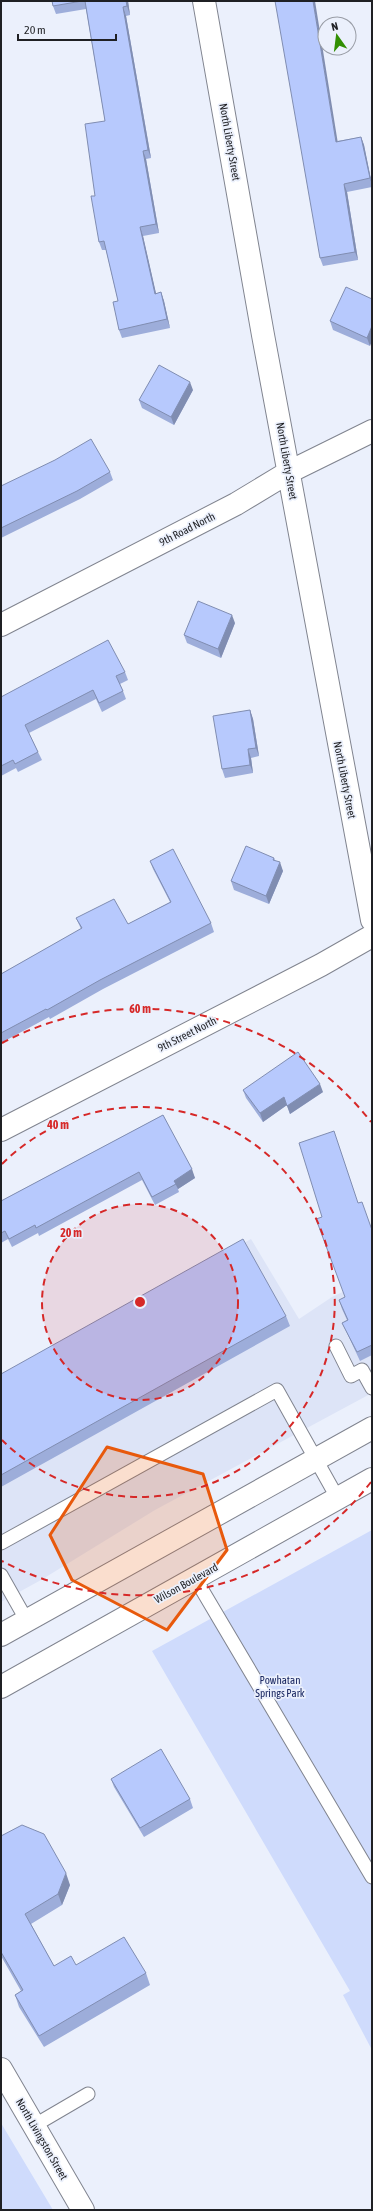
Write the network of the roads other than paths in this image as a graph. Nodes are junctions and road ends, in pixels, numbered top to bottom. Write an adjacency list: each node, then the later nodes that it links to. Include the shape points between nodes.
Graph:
1 (204, 1): 3 (street, North Liberty Street)
2 (372, 431): 3 (street, 9th Road North)
3 (289, 472): 4 (street, 9th Road North, via 236,504); 5 (street, North Liberty Street)
4 (1, 625)
5 (372, 920)
6 (372, 936): 7 (street, 9th Street North, via 321,965)
7 (1, 1130)
8 (336, 1346): 9 (lane, via 351,1376 362,1370)
9 (372, 1388)
10 (372, 1428): 11 (street)
11 (316, 1460): 13 (lane); 14 (lane, via 277,1390); 17 (street)
12 (372, 1479): 13 (street, Wilson Boulevard)
13 (338, 1499): 16 (street, Wilson Boulevard)
14 (1, 1543)
15 (1, 1575): 17 (lane)
16 (195, 1578): 19 (street, Wilson Boulevard); 20 (lane)
17 (27, 1621): 18 (street)
18 (1, 1635)
19 (1, 1687)
20 (372, 1877)
21 (1, 2069): 23 (street, North Livingston Street)
22 (88, 2094): 23 (lane)
23 (35, 2125): 24 (street, North Livingston Street)
24 (83, 2210)

